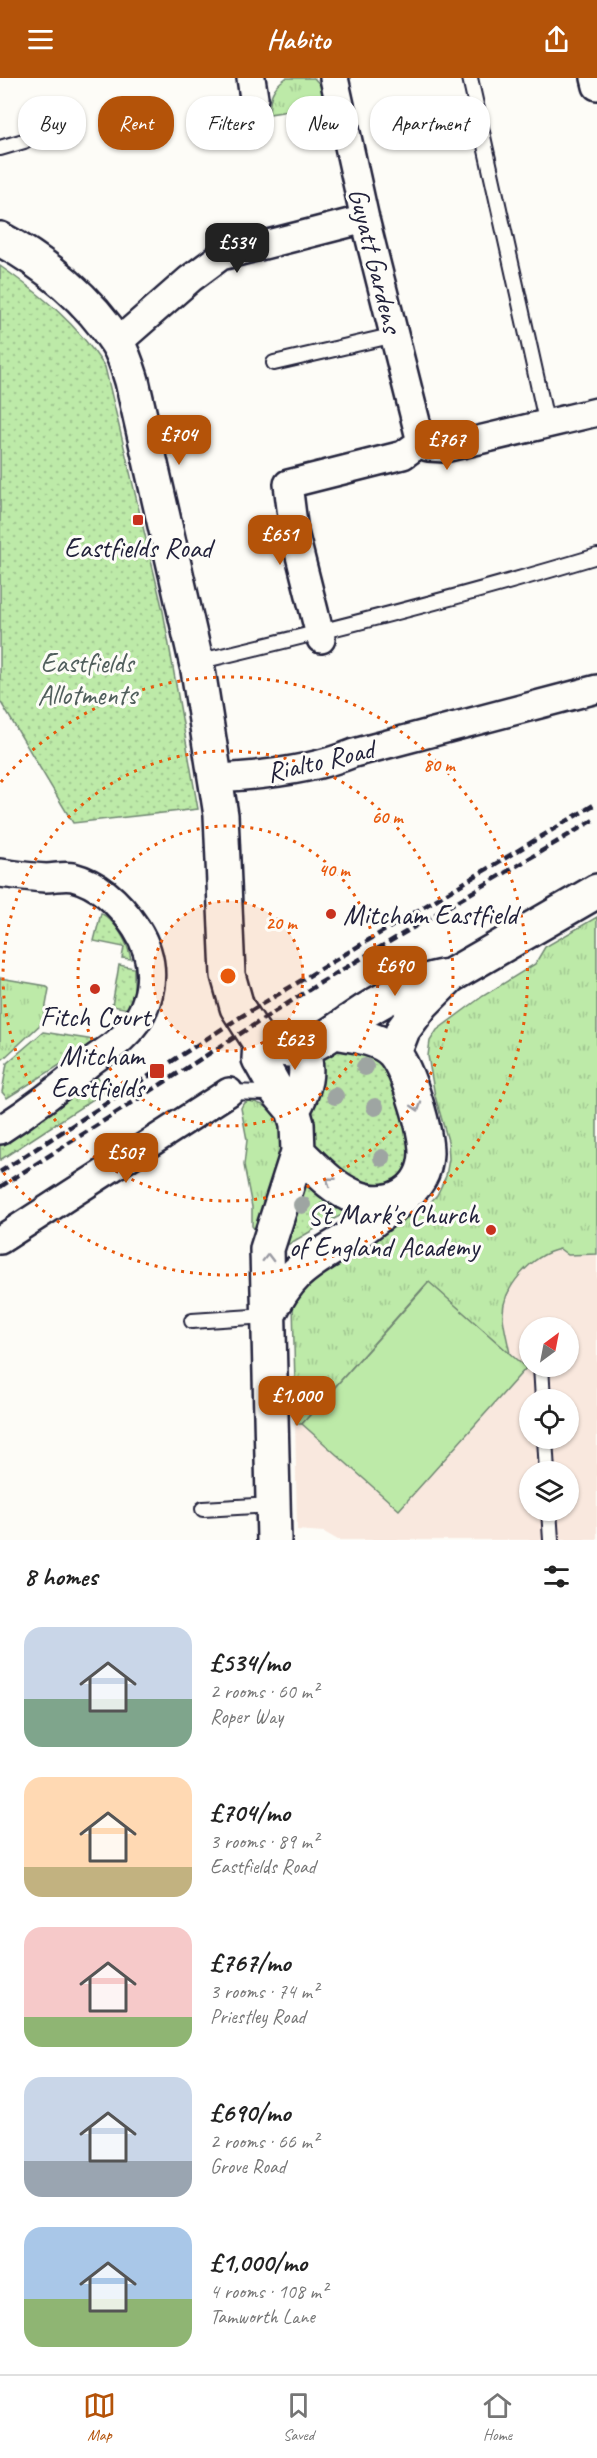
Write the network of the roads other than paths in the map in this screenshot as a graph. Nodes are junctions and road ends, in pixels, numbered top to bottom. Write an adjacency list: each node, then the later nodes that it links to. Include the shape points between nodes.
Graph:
1 (334, 78): 7 (street, Guyatt Gardens)
2 (470, 78): 13 (lane)
3 (595, 78): 4 (street)
4 (597, 86)
5 (18, 143): 6 (lane)
6 (0, 148)
7 (365, 219): 9 (street, Guyatt Gardens); 10 (street, via 221,256)
8 (0, 239): 10 (street, via 72,292)
9 (395, 335): 11 (lane); 14 (street, Guyatt Gardens)
10 (117, 343): 17 (street, via 132,381)
11 (274, 363)
12 (597, 412): 13 (street)
13 (547, 425): 14 (street, via 445,448 428,447)
14 (421, 442): 16 (street, via 403,455 288,484 294,532)
15 (597, 556): 16 (lane)
16 (320, 636): 17 (lane)
17 (197, 662): 19 (street)
18 (597, 689): 19 (street, Rialto Road, via 333,761)
19 (215, 778): 24 (street, via 221,815 228,975 233,997)
20 (0, 873): 29 (street, via 73,877 102,891 125,912 137,930 146,948 152,978 131,1030 65,1085)
21 (597, 891): 22 (street)
22 (450, 976): 23 (street, via 432,978); 26 (street, via 403,1030)
23 (334, 1032): 25 (street); 26 (street, via 358,1035)
24 (260, 1043): 25 (street); 28 (street, via 259,1059 277,1091)
25 (302, 1049): 28 (street, via 307,1063 303,1094)
26 (394, 1053): 31 (street, one-way to 31, via 421,1118 426,1154 418,1179)
27 (229, 1092): 28 (lane, via 267,1093); 32 (street)
28 (294, 1110): 30 (street)
29 (0, 1130)
30 (298, 1152): 31 (street, one-way to 30, via 381,1202 356,1198 328,1180); 33 (street, one-way to 30, via 267,1249)
31 (404, 1197): 33 (street, via 309,1261 279,1293)
32 (0, 1240)
33 (268, 1316): 34 (lane); 35 (street)
34 (192, 1321)
35 (273, 1505): 36 (lane); 38 (street)
36 (203, 1509)
37 (550, 1521): 39 (lane)
38 (274, 1540)
39 (551, 1540)

